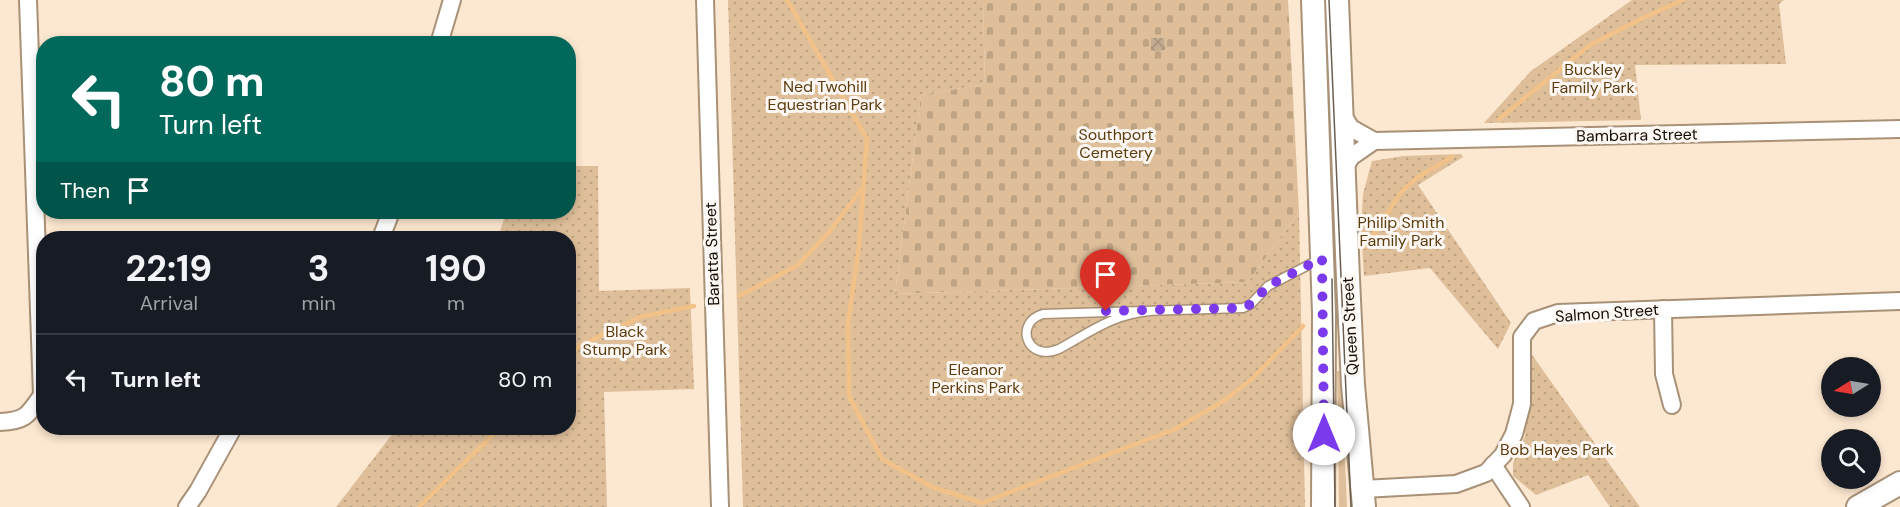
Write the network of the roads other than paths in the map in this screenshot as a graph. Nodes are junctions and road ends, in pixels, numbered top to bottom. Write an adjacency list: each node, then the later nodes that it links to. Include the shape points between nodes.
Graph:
1 (28, 0): 7 (street)
2 (452, 0): 6 (street)
3 (705, 0): 24 (street, Baratta Street)
4 (1313, 0): 12 (street, Queen Street)
5 (1337, 0): 8 (street, Queen Street)
6 (442, 36)
7 (36, 73)
8 (1342, 114): 10 (street, via 1351,128); 11 (street, Queen Street)
9 (1900, 129): 10 (street, Bambarra Street)
10 (1374, 141): 11 (street, via 1351,157)
11 (1344, 170): 22 (street, Queen Street, via 1353,385)
12 (1322, 258): 15 (lane, via 1265,288 1246,307); 25 (street, Queen Street)
13 (1900, 301): 14 (street, Salmon Street)
14 (1663, 309): 17 (street, via 1664,374); 20 (street, Salmon Street, via 1558,313 1534,321 1522,337 1522,404 1517,424 1503,455)
15 (1150, 311): 15 (lane, via 1116,317 1050,352 1035,350 1027,338 1029,324 1041,314)
16 (36, 403): 18 (street, via 27,416)
17 (1672, 405)
18 (0, 422)
19 (229, 435): 23 (street)
20 (1493, 465): 22 (street, Salmon Street, via 1486,473 1456,484); 26 (street)
21 (1900, 483): 27 (street)
22 (1364, 498)
23 (187, 507)
24 (720, 507)
25 (1323, 507)
26 (1521, 507)
27 (1858, 507)

